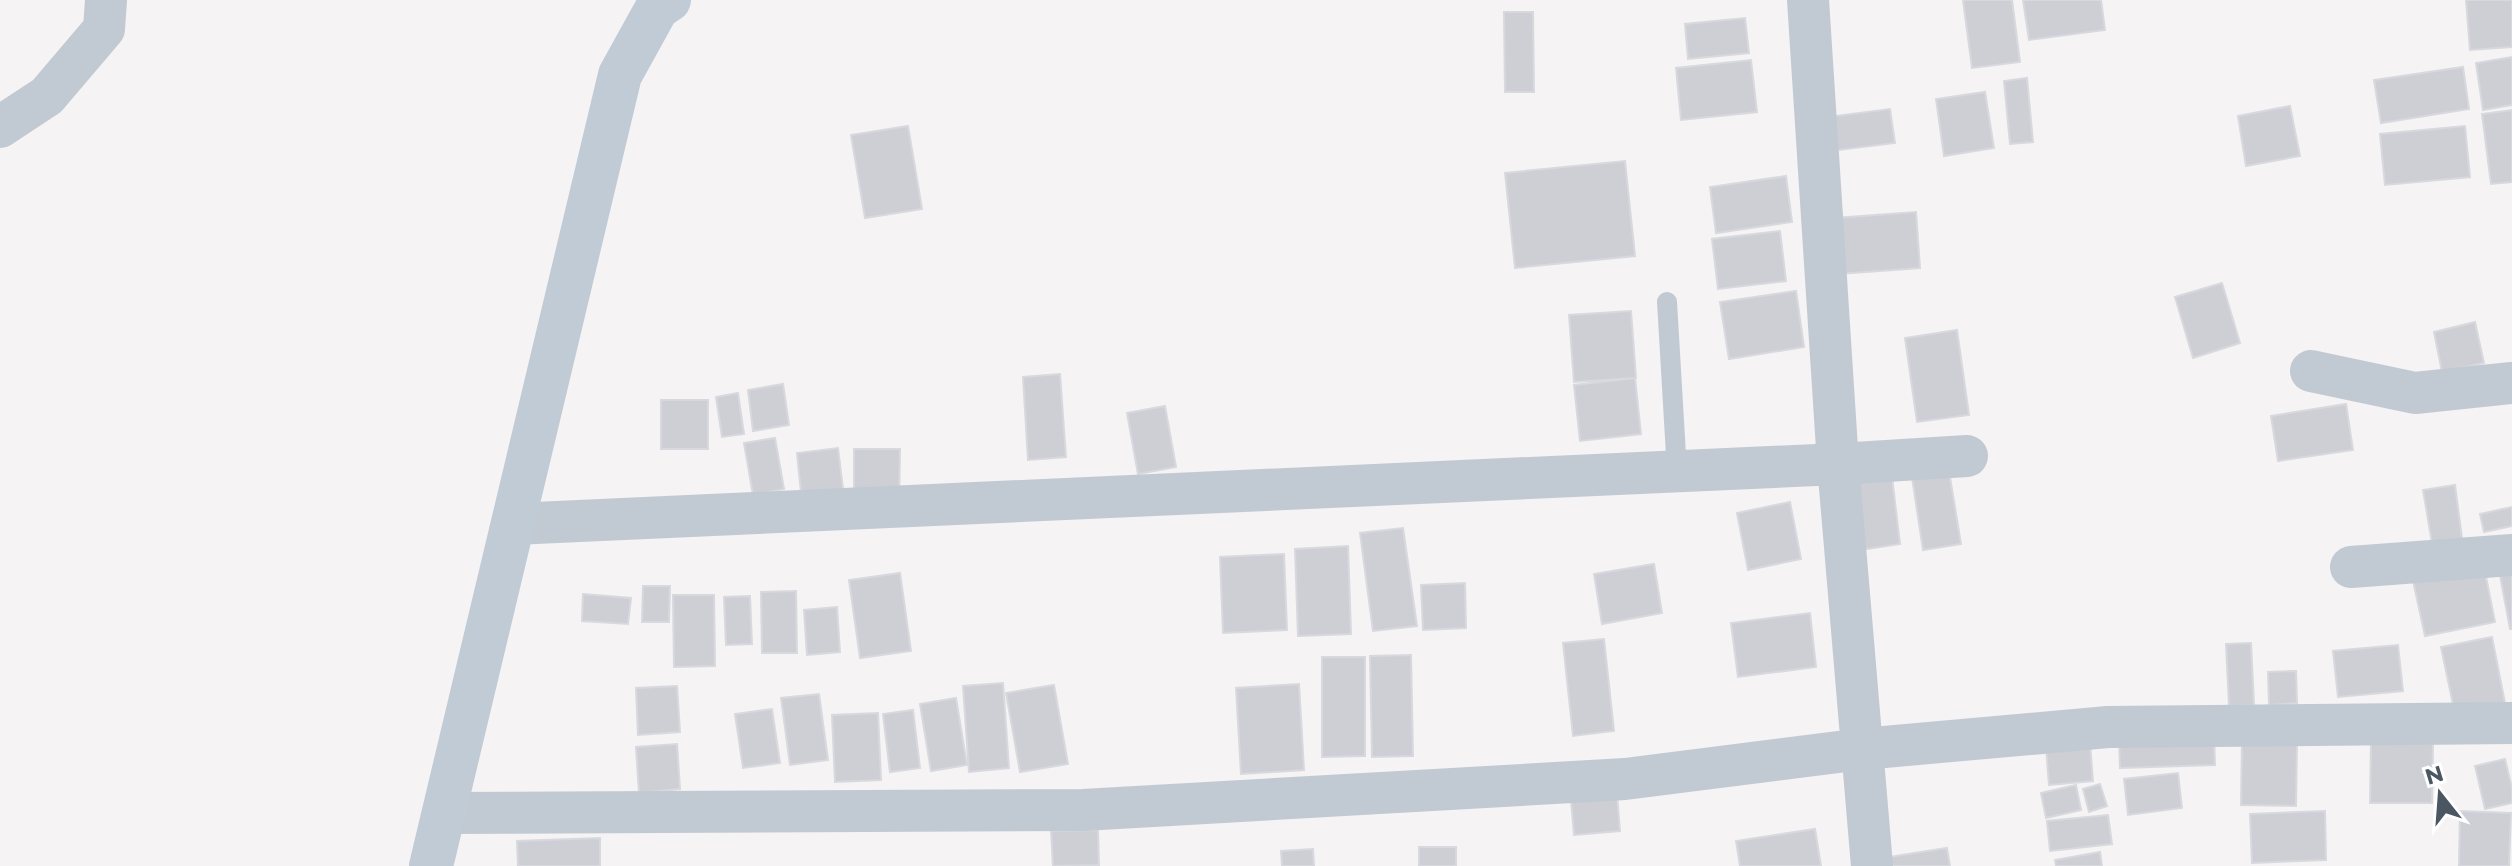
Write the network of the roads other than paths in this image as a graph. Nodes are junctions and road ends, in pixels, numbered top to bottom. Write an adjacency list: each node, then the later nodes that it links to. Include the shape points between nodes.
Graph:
1 (106, 0): 4 (street, via 104,29 47,96)
2 (669, 0): 11 (main road, via 657,8 620,75)
3 (1808, 0): 9 (street)
4 (0, 127)
5 (1667, 302): 10 (lane)
6 (2311, 371): 7 (street, via 2415,393)
7 (2512, 383)
8 (1967, 456): 9 (street)
9 (1838, 464): 10 (street); 15 (street)
10 (1677, 472): 11 (street)
11 (513, 524): 16 (main road)
12 (2512, 555): 13 (street)
13 (2351, 567)
14 (2512, 723): 15 (street, via 2108,727)
15 (1862, 749): 16 (street, via 1625,779 1083,810); 18 (street)
16 (444, 813): 17 (main road)
17 (431, 866)
18 (1872, 866)

